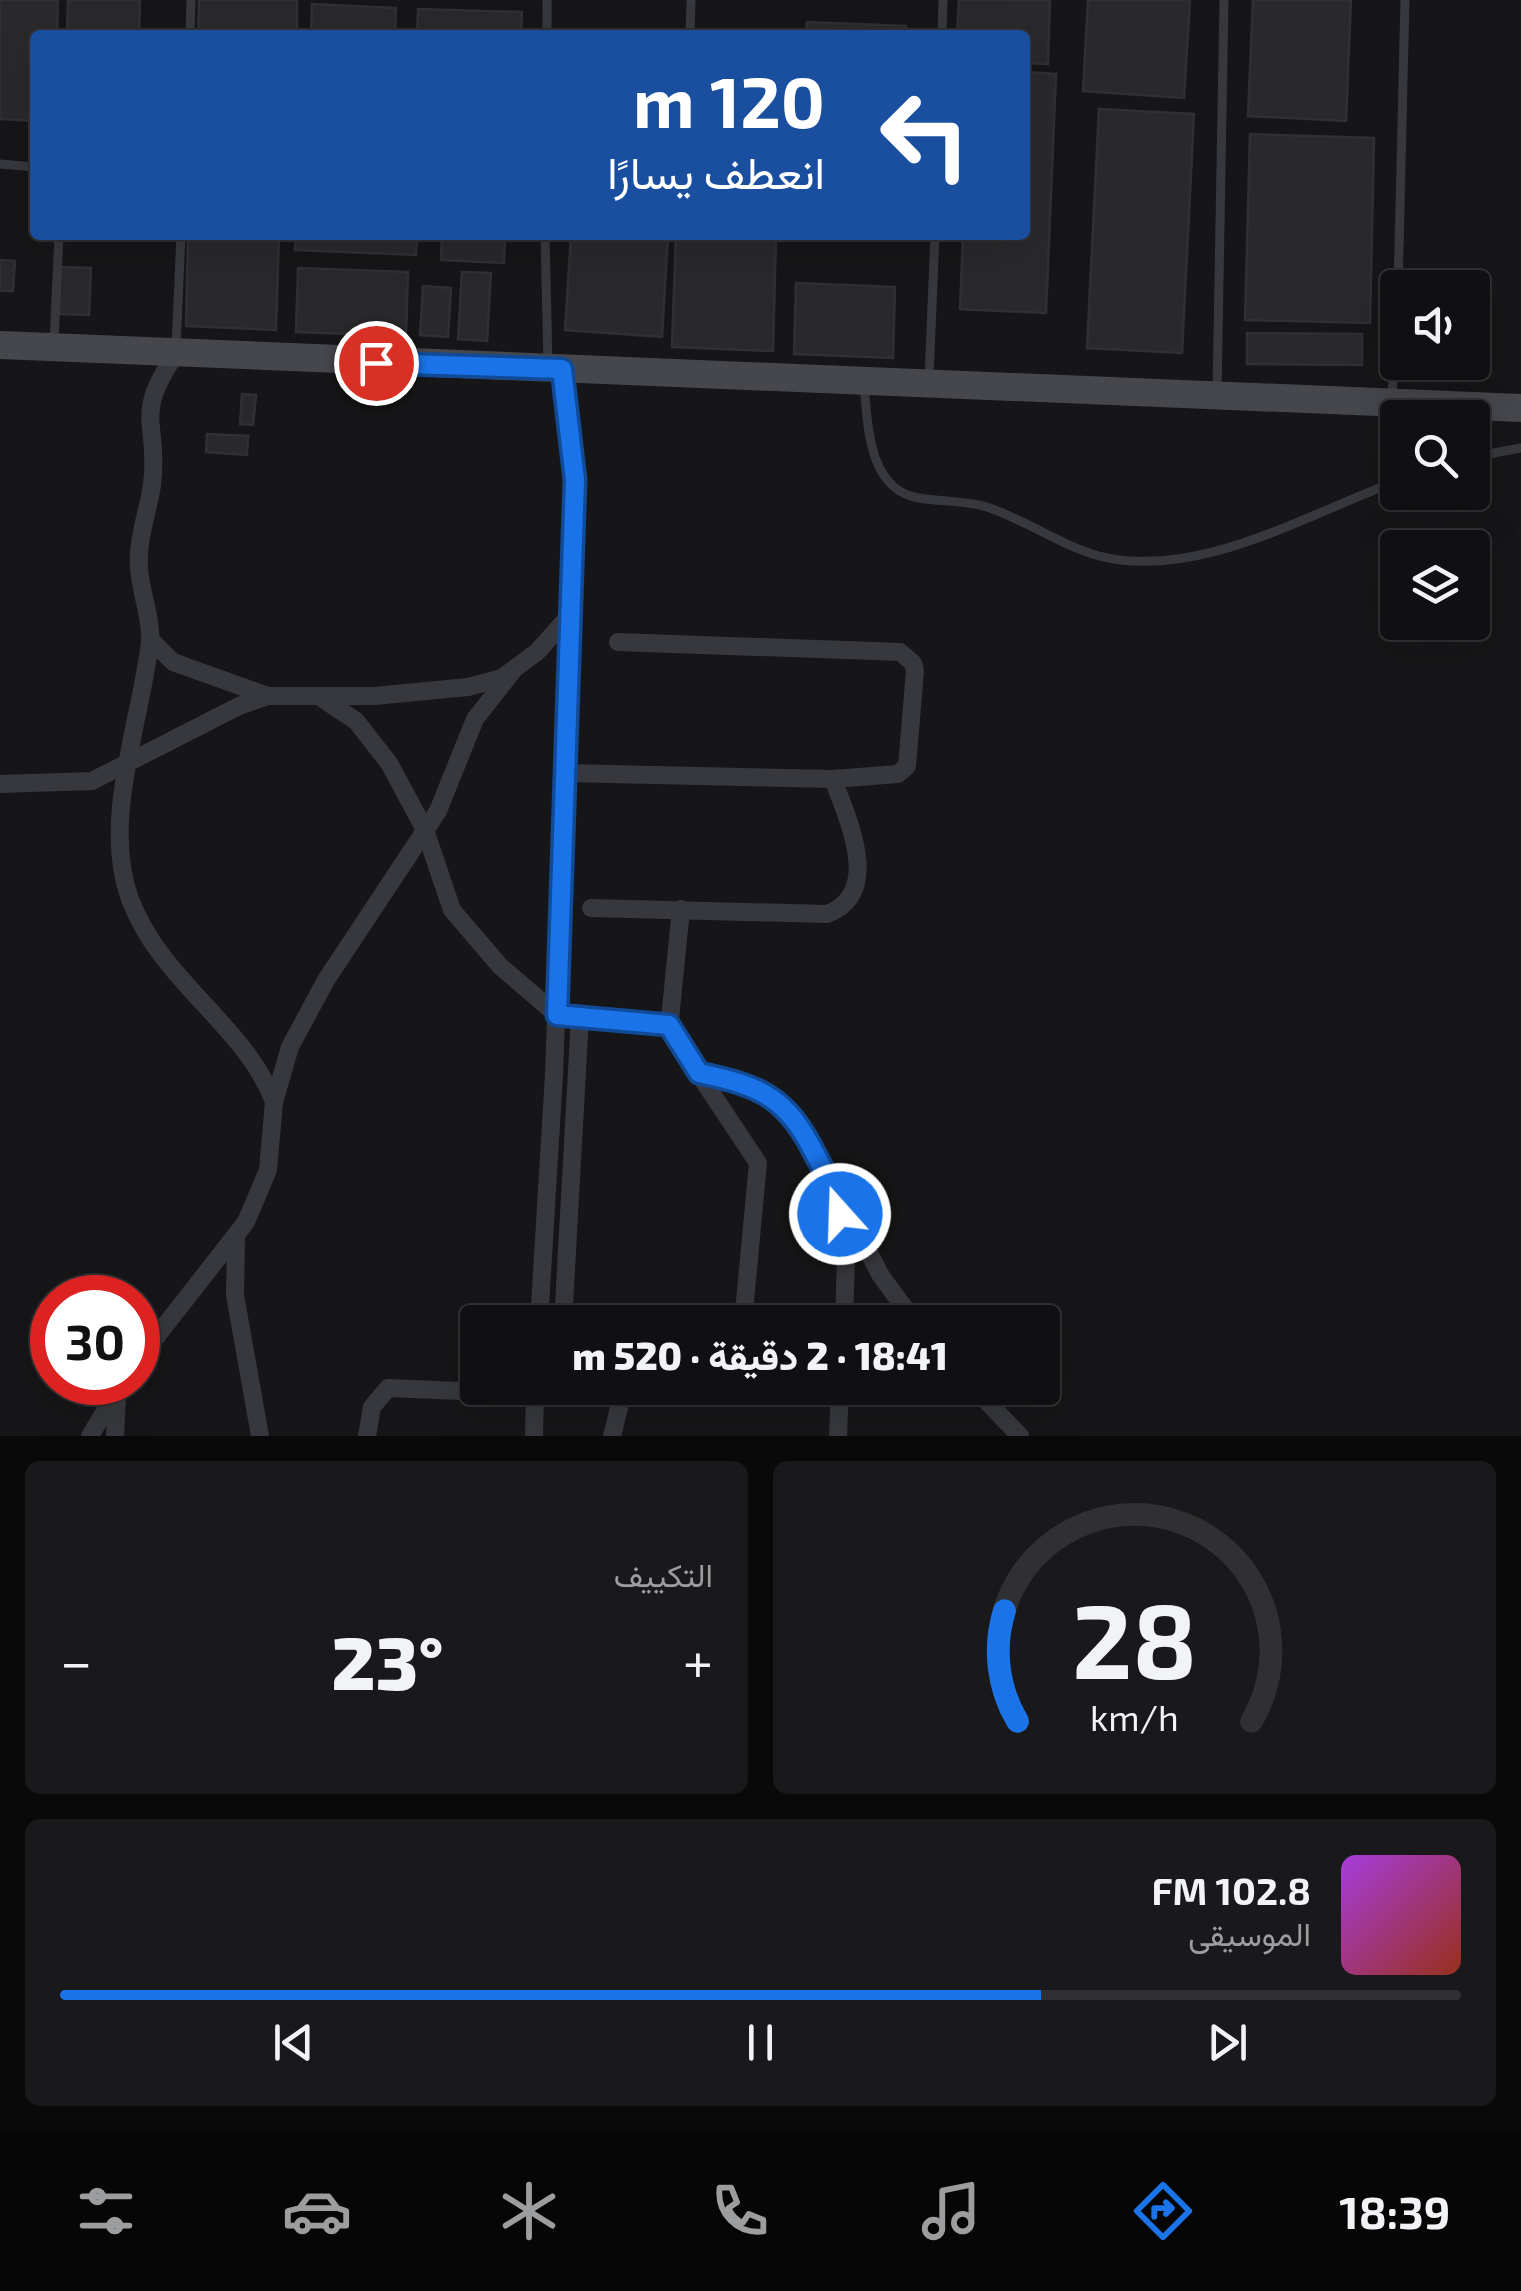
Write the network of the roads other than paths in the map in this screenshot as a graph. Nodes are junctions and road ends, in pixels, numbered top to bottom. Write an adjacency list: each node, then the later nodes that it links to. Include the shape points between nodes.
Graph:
1 (191, 0): 7 (lane)
2 (547, 0): 8 (lane)
3 (691, 0): 9 (lane)
4 (943, 0): 10 (lane)
5 (1224, 0): 24 (lane)
6 (1405, 0): 17 (lane)
7 (190, 30)
8 (547, 30)
9 (690, 30)
10 (942, 30)
11 (0, 164): 12 (lane)
12 (30, 167)
13 (59, 240): 19 (lane)
14 (181, 240): 20 (lane)
15 (546, 240): 21 (lane)
16 (934, 240): 23 (lane)
17 (1398, 270)
18 (0, 345): 19 (main road)
19 (53, 348): 20 (main road)
20 (175, 355): 21 (main road); 32 (street, via 154,386 148,418 152,484 139,566)
21 (555, 369): 22 (main road); 31 (street, via 575,480)
22 (864, 383): 23 (main road); 30 (lane, via 880,470 904,494 973,503 1104,557 1202,557)
23 (929, 386): 24 (main road)
24 (1216, 398): 25 (main road)
25 (1380, 404)
26 (1490, 407): 27 (main road)
27 (1521, 408)
28 (1521, 448): 29 (lane)
29 (1490, 454)
30 (1380, 489)
31 (571, 614): 34 (street); 38 (street)
32 (150, 638): 35 (street, via 173,662); 37 (street)
33 (618, 642): 39 (street, via 908,656 915,671 907,766 898,774)
34 (512, 672): 36 (street, via 468,686); 41 (street, via 475,719 452,785)
35 (268, 696): 36 (street); 37 (street)
36 (318, 696): 41 (street, via 372,738)
37 (126, 768): 40 (street, via 74,784); 48 (street, via 122,854 142,926 262,1071)
38 (567, 773): 39 (street); 44 (street)
39 (833, 780): 43 (street, via 856,851 858,878 849,902 827,914)
40 (0, 784)
41 (425, 830): 44 (street, via 452,910 473,939); 48 (street, via 326,980 290,1047)
42 (590, 908): 43 (street)
43 (680, 909): 46 (street)
44 (557, 1015): 45 (street); 51 (street)
45 (580, 1017): 46 (street); 52 (street)
46 (669, 1025): 47 (street)
47 (699, 1073): 49 (street, via 761,1090 788,1109); 53 (street, via 758,1162)
48 (274, 1102): 50 (street, via 268,1170)
49 (836, 1192): 54 (street, via 846,1257); 55 (street)
50 (236, 1238): 56 (street); 66 (street, via 235,1295)
51 (540, 1305)
52 (564, 1305)
53 (745, 1305)
54 (845, 1305)
55 (902, 1305)
56 (160, 1333)
57 (460, 1389): 67 (street, via 388,1388 372,1407)
58 (110, 1405): 64 (street)
59 (118, 1405): 65 (street)
60 (535, 1405): 68 (street)
61 (620, 1405): 69 (street)
62 (839, 1405): 70 (street)
63 (990, 1405): 71 (street)
64 (90, 1436)
65 (115, 1436)
66 (260, 1436)
67 (367, 1436)
68 (534, 1436)
69 (612, 1436)
70 (838, 1436)
71 (1020, 1436)

